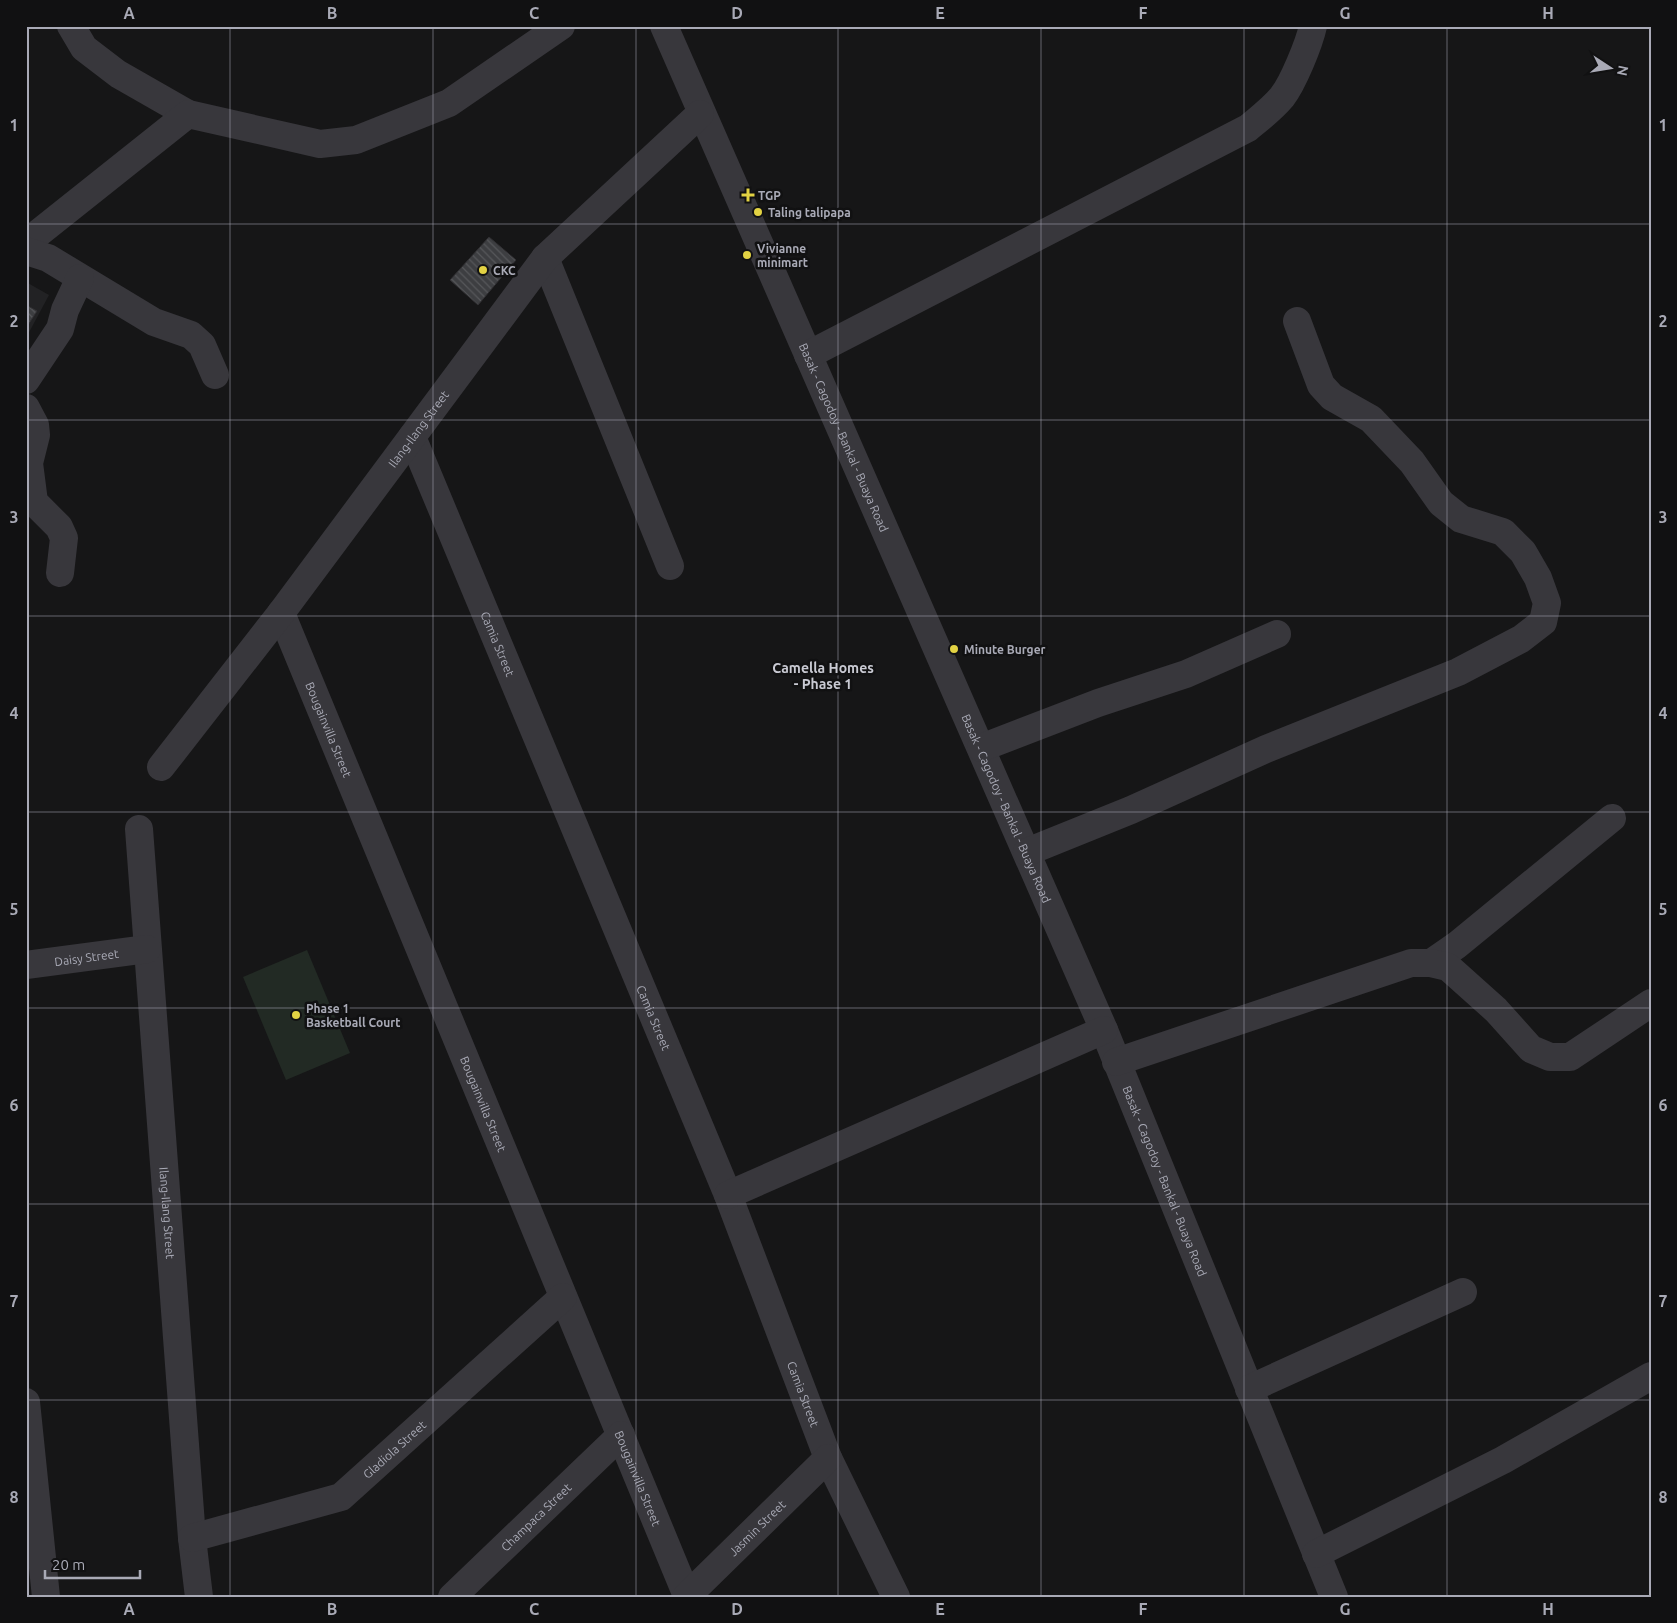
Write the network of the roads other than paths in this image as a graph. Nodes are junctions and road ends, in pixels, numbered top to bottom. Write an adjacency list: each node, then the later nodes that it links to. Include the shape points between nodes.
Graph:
1 (71, 26): 5 (street, via 84,48 118,74)
2 (561, 26): 5 (street, via 449,103 356,140 320,144)
3 (664, 26): 6 (street, Basak - Cagodoy - Bankal - Buaya Road)
4 (1313, 26): 12 (street, via 1310,40 1284,95 1248,128)
5 (188, 114): 7 (street)
6 (700, 114): 9 (street, Ilang-Ilang Street); 12 (street, Basak - Cagodoy - Bankal - Buaya Road)
7 (26, 243)
8 (26, 251): 10 (street, via 48,258)
9 (545, 258): 16 (street, Ilang-Ilang Street); 18 (street)
10 (80, 278): 13 (street, via 154,322 191,335 202,345); 14 (street, via 60,329)
11 (1297, 320): 26 (street, via 1320,385 1332,397 1371,420 1412,462 1441,503 1461,519 1503,532 1522,552 1538,578 1547,603 1542,622 1521,638 1458,672 1266,749)
12 (808, 355): 22 (street, Basak - Cagodoy - Bankal - Buaya Road)
13 (215, 375)
14 (26, 380)
15 (26, 408): 17 (street, via 35,424 36,435 29,463)
16 (412, 437): 20 (street, Ilang-Ilang Street); 33 (street, Camia Street)
17 (30, 507): 19 (street, via 59,527 64,538)
18 (670, 566)
19 (60, 573)
20 (281, 613): 23 (street, Ilang-Ilang Street); 35 (street, Bougainvilla Street)
21 (1277, 634): 22 (street, via 1186,674 1098,703)
22 (981, 748): 26 (street, Basak - Cagodoy - Bankal - Buaya Road)
23 (161, 767)
24 (1612, 818): 28 (street, via 1457,946)
25 (139, 828): 27 (street, Ilang-Ilang Street)
26 (1027, 852): 31 (street, Basak - Cagodoy - Bankal - Buaya Road)
27 (147, 949): 29 (street, Daisy Street); 41 (street, Ilang-Ilang Street)
28 (1431, 963): 30 (street, via 1448,967 1496,1010 1531,1049 1550,1057 1570,1057); 32 (street, via 1411,964)
29 (26, 965)
30 (1651, 1003)
31 (1104, 1030): 32 (street, Basak - Cagodoy - Bankal - Buaya Road); 33 (street)
32 (1116, 1062): 37 (street, Basak - Cagodoy - Bankal - Buaya Road)
33 (728, 1195): 40 (street, Camia Street)
34 (1463, 1292): 37 (street)
35 (563, 1297): 39 (street, Bougainvilla Street); 41 (street, Gladiola Street, via 341,1497)
36 (1651, 1376): 42 (street, via 1503,1460)
37 (1249, 1389): 42 (street, Basak - Cagodoy - Bankal - Buaya Road)
38 (26, 1402): 43 (street)
39 (620, 1436): 44 (street, Bougainvilla Street); 46 (street, Champaca Street)
40 (828, 1458): 44 (street, Jasmin Street); 47 (street, Camia Street)
41 (192, 1538): 45 (street, Ilang-Ilang Street)
42 (1316, 1554): 48 (street, Basak - Cagodoy - Bankal - Buaya Road)
43 (39, 1583)
44 (686, 1596)
45 (199, 1597)
46 (452, 1597)
47 (896, 1597)
48 (1334, 1597)

